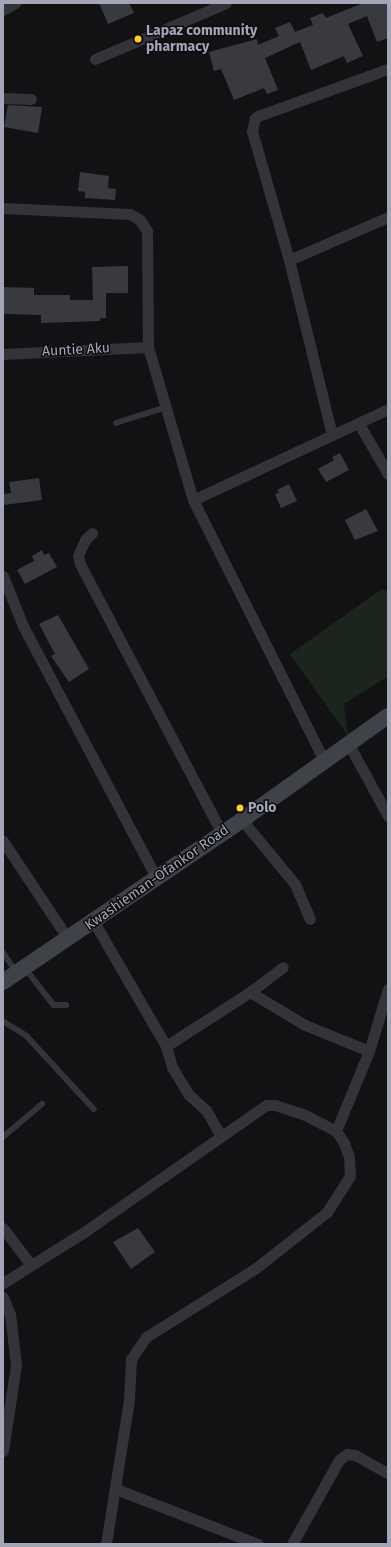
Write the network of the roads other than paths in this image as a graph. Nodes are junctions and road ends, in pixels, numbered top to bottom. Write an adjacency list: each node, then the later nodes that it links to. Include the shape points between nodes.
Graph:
1 (16, 3): 3 (street)
2 (226, 3): 4 (street)
3 (3, 10)
4 (94, 58)
5 (388, 68): 10 (street, via 255,118 252,131)
6 (3, 98): 7 (street)
7 (31, 99)
8 (3, 208): 11 (street, via 130,214 140,220 146,231)
9 (388, 217): 10 (street)
10 (289, 260): 17 (street)
11 (148, 347): 12 (street, Auntie Aku); 13 (street)
12 (3, 354)
13 (166, 407): 15 (lane); 19 (street)
14 (388, 409): 16 (street)
15 (116, 424)
16 (359, 424): 17 (street); 18 (street)
17 (332, 435): 19 (street)
18 (388, 474)
19 (193, 500): 24 (street)
20 (92, 532): 27 (street, via 85,540 78,556 80,564)
21 (3, 576): 29 (street, via 19,619)
22 (388, 716): 23 (main road, Kwashieman-Ofankor Road)
23 (348, 743): 24 (main road, Kwashieman-Ofankor Road); 25 (street)
24 (324, 761): 26 (main road, Kwashieman-Ofankor Road)
25 (388, 816)
26 (242, 820): 27 (main road, Kwashieman-Ofankor Road); 30 (street, via 295,884)
27 (222, 833): 29 (main road, Kwashieman-Ofankor Road)
28 (3, 841): 32 (street)
29 (156, 877): 31 (main road, Kwashieman-Ofankor Road)
30 (310, 919)
31 (94, 922): 32 (main road, Kwashieman-Ofankor Road); 41 (street)
32 (68, 939): 35 (main road, Kwashieman-Ofankor Road)
33 (3, 952): 35 (lane)
34 (283, 967): 38 (street)
35 (21, 970): 36 (main road, Kwashieman-Ofankor Road); 39 (lane, via 54,1005)
36 (3, 982)
37 (388, 990): 42 (street)
38 (250, 992): 41 (street); 42 (street, via 305,1025)
39 (66, 1005)
40 (3, 1021): 44 (lane, via 27,1036)
41 (166, 1046): 47 (street, via 172,1067 188,1094 206,1110)
42 (369, 1051): 45 (street)
43 (42, 1104): 46 (lane)
44 (94, 1109)
45 (336, 1131): 47 (street, via 304,1114 275,1105 260,1108); 54 (street, via 344,1143 349,1158 350,1176 327,1212 256,1268 146,1337 131,1359 129,1400)
46 (3, 1136)
47 (221, 1136): 49 (street, via 94,1225)
48 (3, 1228): 49 (street)
49 (31, 1265): 50 (street)
50 (3, 1283)
51 (3, 1297): 52 (street, via 10,1314 16,1365)
52 (3, 1451)
53 (388, 1473): 57 (street, via 355,1455 347,1454 340,1460)
54 (116, 1489): 55 (street); 56 (street)
55 (106, 1544)
56 (258, 1544)
57 (292, 1544)

